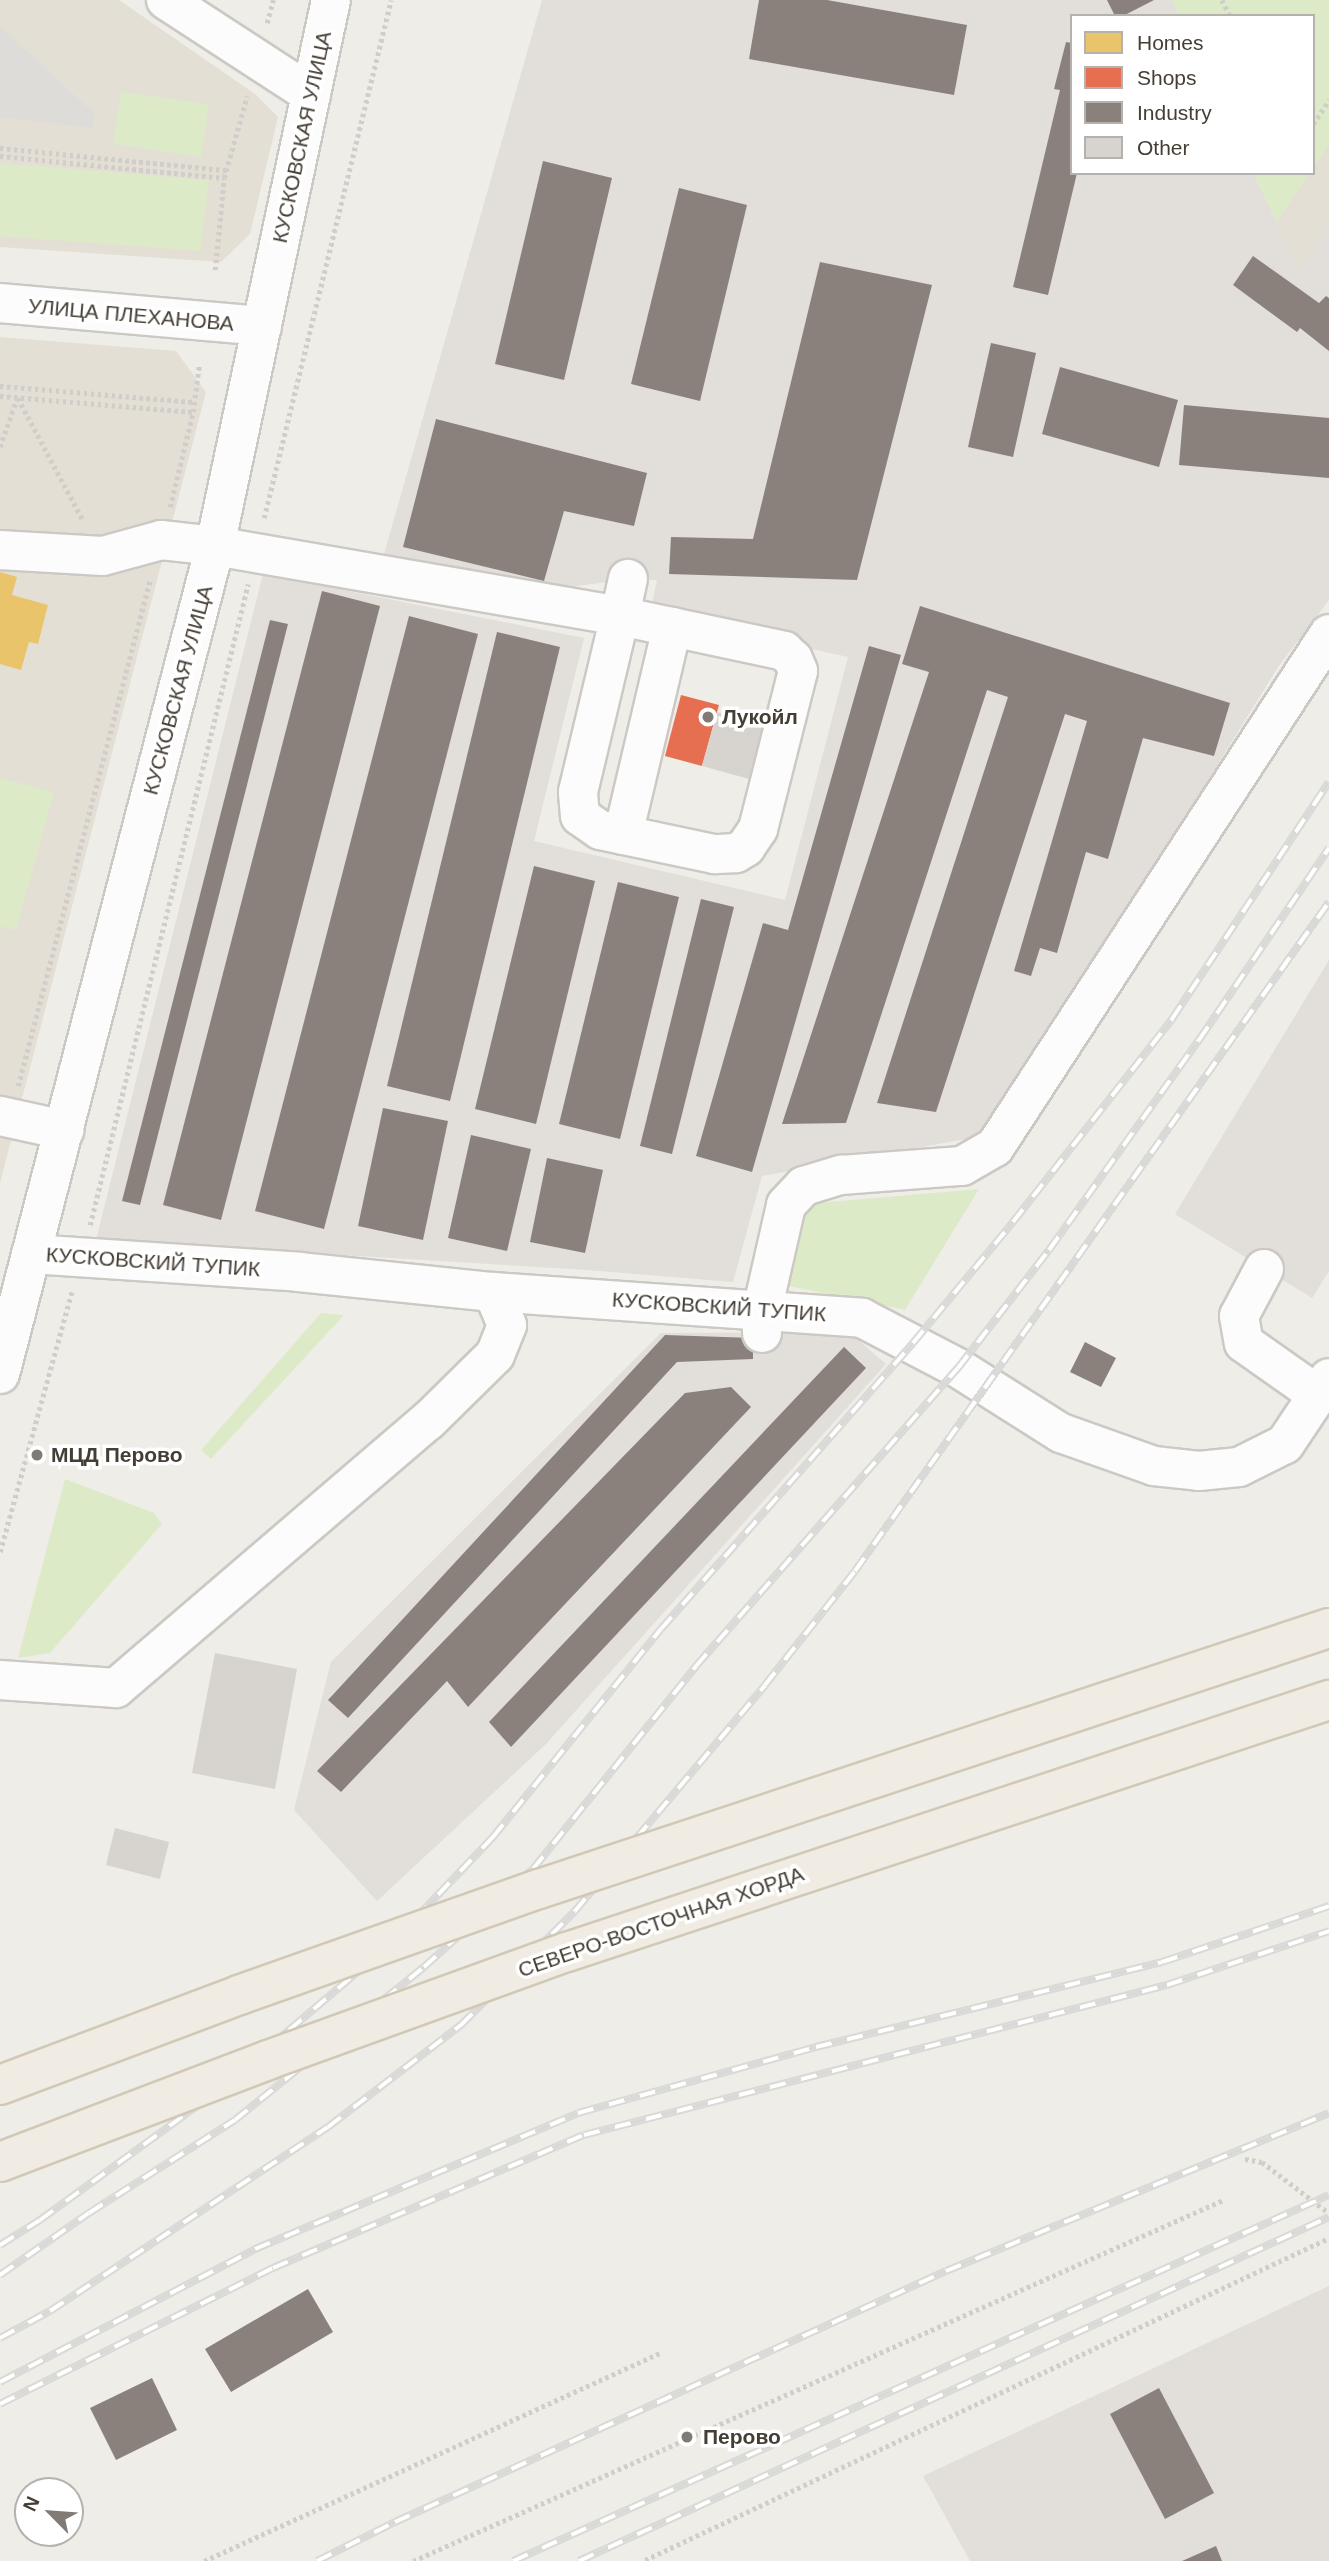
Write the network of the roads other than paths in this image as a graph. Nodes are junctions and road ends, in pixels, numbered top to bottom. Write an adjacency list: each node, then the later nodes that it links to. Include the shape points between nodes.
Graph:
1 (166, 0): 3 (street)
2 (331, 0): 3 (street, КУСКОВСКАЯ УЛИЦА)
3 (312, 94): 5 (street, КУСКОВСКАЯ УЛИЦА)
4 (0, 303): 5 (street, УЛИЦА ПЛЕХАНОВА)
5 (262, 326): 6 (street, КУСКОВСКАЯ УЛИЦА)
6 (215, 546): 7 (street, via 161,540 103,556); 9 (street); 13 (street, КУСКОВСКАЯ УЛИЦА)
7 (0, 550)
8 (651, 601): 9 (street); 9 (street); 11 (street); 11 (street, via 783,651 798,671 758,829 746,847 736,853 714,854)
9 (620, 616): 11 (street, via 576,800 585,822)
10 (1329, 634): 17 (street, via 995,1147 962,1167 841,1175 804,1186 786,1205)
11 (623, 835)
12 (5, 1117): 13 (street)
13 (64, 1130): 14 (street, КУСКОВСКАЯ УЛИЦА)
14 (32, 1254): 16 (street, КУСКОВСКИЙ ТУПИК, via 299,1272); 18 (street, КУСКОВСКАЯ УЛИЦА)
15 (1264, 1269): 19 (street, via 1238,1316 1244,1343)
16 (493, 1292): 17 (street, КУСКОВСКИЙ ТУПИК, via 586,1284); 21 (street, via 507,1325 495,1355 428,1421 116,1688)
17 (762, 1322): 19 (street, КУСКОВСКИЙ ТУПИК, via 862,1318 958,1368 1061,1433 1154,1466 1199,1471 1239,1467 1286,1444)
18 (0, 1374)
19 (1324, 1387)
20 (1329, 1628): 23 (main road, bridge, via 539,1889)
21 (0, 1681)
22 (1329, 1700): 24 (main road, СЕВЕРО-ВОСТОЧНАЯ ХОРДА, bridge, via 567,1952)
23 (0, 2085)
24 (0, 2162)

